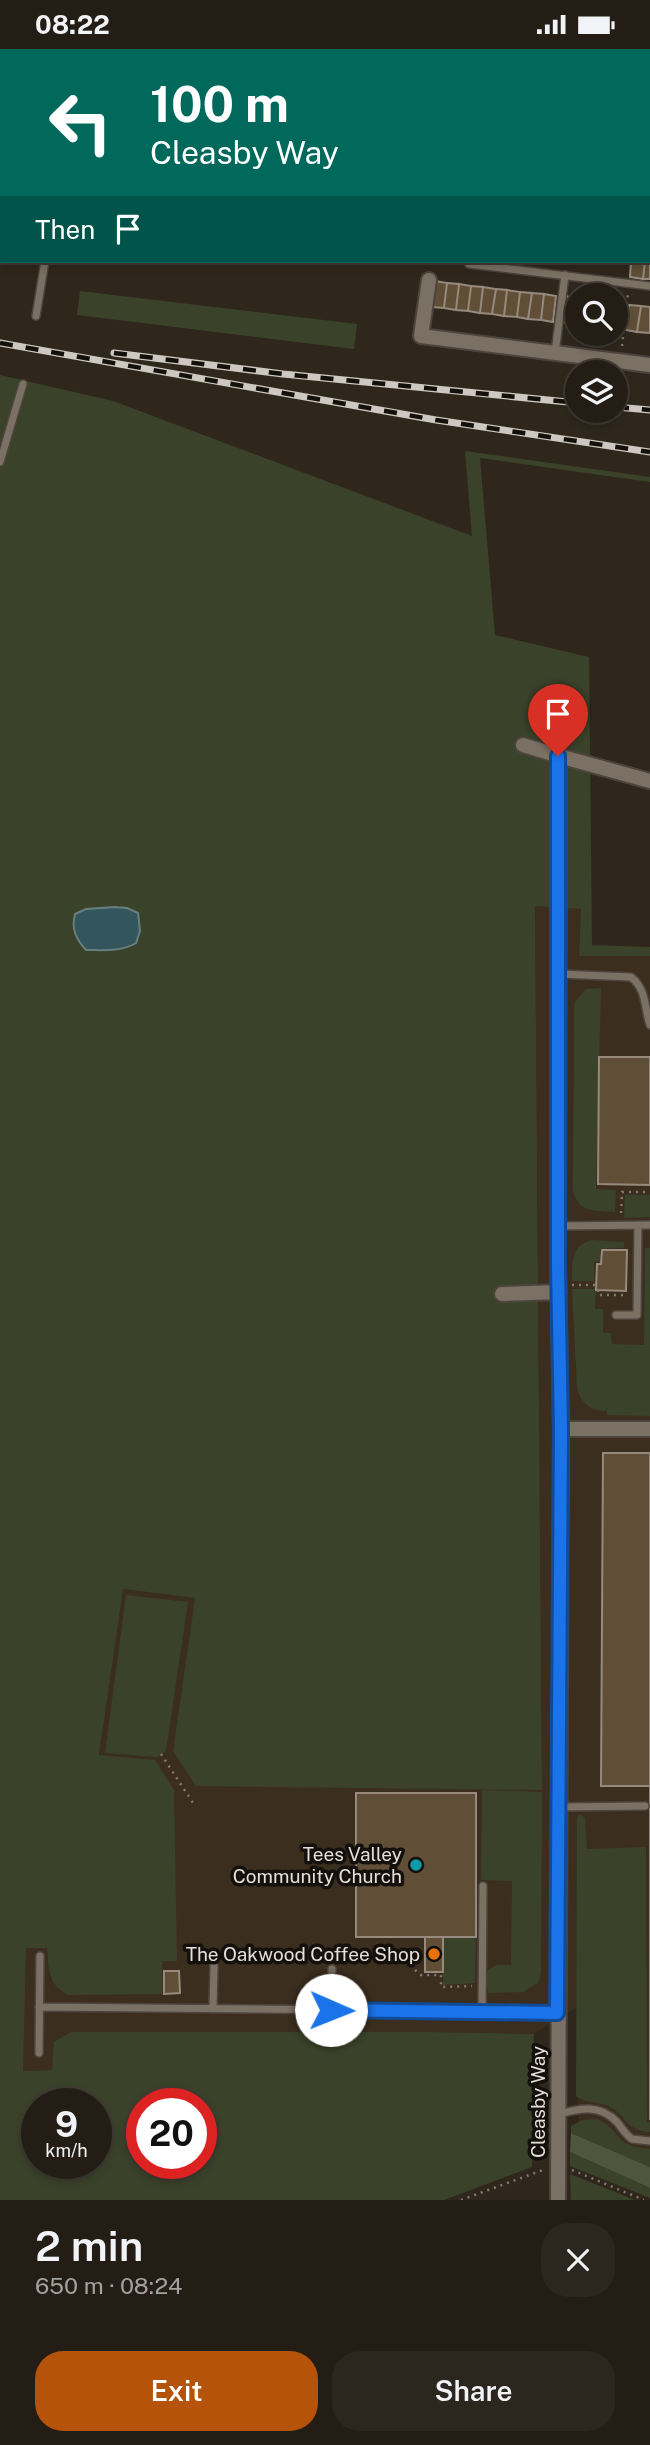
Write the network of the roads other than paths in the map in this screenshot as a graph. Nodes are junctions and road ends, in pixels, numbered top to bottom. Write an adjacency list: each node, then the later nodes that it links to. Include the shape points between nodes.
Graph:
1 (45, 263): 6 (lane)
2 (469, 263): 3 (lane)
3 (565, 275): 5 (lane); 7 (lane)
4 (429, 280): 7 (street, via 421,336)
5 (650, 286)
6 (36, 316)
7 (555, 353): 8 (street)
8 (650, 365)
9 (23, 384): 10 (lane)
10 (0, 463)
11 (523, 745): 12 (street)
12 (558, 756): 13 (street); 14 (street, Cleasby Way)
13 (650, 781)
14 (558, 974): 15 (lane, via 631,977 644,995); 18 (street, Cleasby Way)
15 (650, 1025)
16 (638, 1225): 17 (lane); 18 (lane); 21 (lane, via 637,1315)
17 (650, 1225)
18 (559, 1226): 19 (street, Cleasby Way)
19 (564, 1288): 20 (street); 22 (street, Cleasby Way)
20 (502, 1294)
21 (616, 1315)
22 (561, 1429): 23 (street); 25 (street, Cleasby Way)
23 (650, 1429)
24 (645, 1806): 25 (lane)
25 (559, 1807): 34 (street, Cleasby Way)
26 (483, 1886): 33 (lane)
27 (40, 1956): 30 (lane)
28 (214, 1966): 31 (lane)
29 (332, 1969): 32 (lane)
30 (39, 2007): 31 (lane); 35 (lane)
31 (213, 2009): 32 (lane)
32 (331, 2010): 33 (lane)
33 (482, 2012): 34 (lane)
34 (557, 2013): 36 (street, Cleasby Way)
35 (38, 2053)
36 (558, 2114): 37 (lane, via 592,2108 615,2119 632,2139); 38 (street, Cleasby Way)
37 (650, 2141)
38 (558, 2200)

